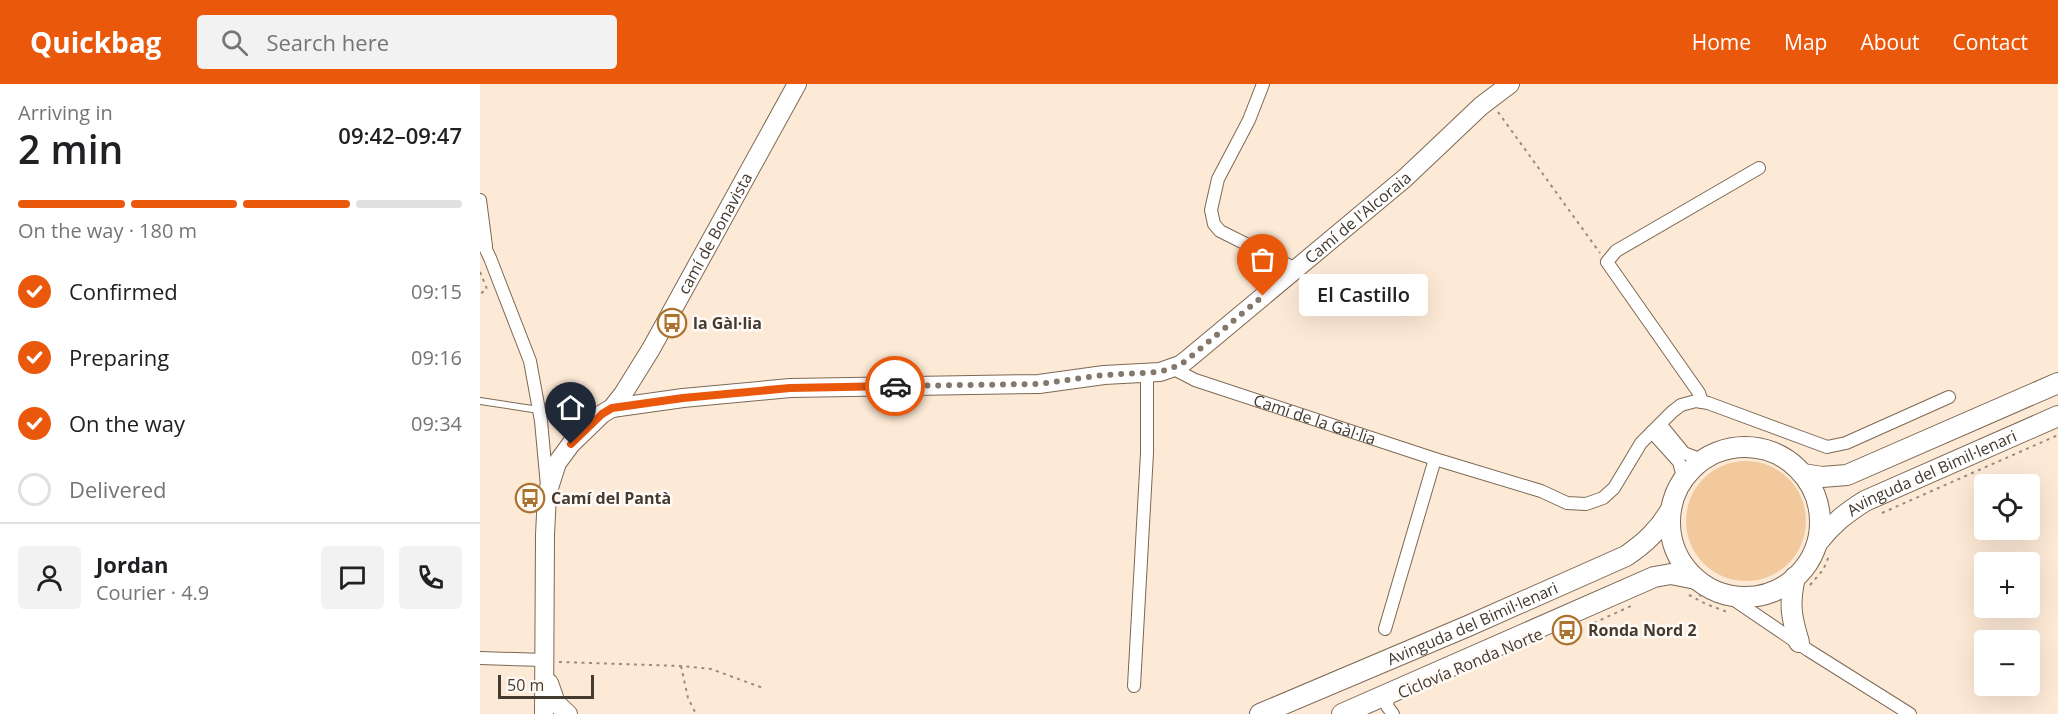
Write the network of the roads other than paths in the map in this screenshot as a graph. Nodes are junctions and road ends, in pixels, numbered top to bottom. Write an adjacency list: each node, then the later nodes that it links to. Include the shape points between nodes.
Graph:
1 (797, 84): 15 (street, camí de Bonavista, via 651,349)
2 (1263, 84): 8 (street, via 1218,180 1211,210 1220,231)
3 (1510, 84): 8 (street, Camí de l'Alcoraia)
4 (1759, 168): 14 (street, via 1616,251 1607,262 1700,393)
5 (480, 200): 7 (street)
6 (480, 237): 7 (street)
7 (486, 250): 16 (street, via 530,361)
8 (1296, 269): 9 (street, Camí de l'Alcoraia)
9 (1172, 368): 10 (street); 19 (street, Camí de la Gàl·lia, via 1195,380)
10 (1147, 373): 15 (street, via 1039,384 790,388); 33 (street, via 1147,453)
11 (2058, 383): 21 (main road, Avinguda del Bimil·lenari, via 1854,472 1829,477)
12 (1949, 397): 14 (street, via 1846,443 1827,447)
13 (480, 401): 16 (lane)
14 (1702, 402): 18 (street, Camí de la Gàl·lia, via 1681,405)
15 (612, 408): 23 (street, camí de Bonavista, via 579,436 556,463)
16 (539, 410): 23 (street)
17 (2058, 416): 25 (main road, Avinguda del Bimil·lenari, via 1865,501 1833,524)
18 (1656, 428): 19 (street, Camí de la Gàl·lia, via 1641,443 1614,488 1603,498 1586,504 1567,503 1541,491); 20 (street, via 1684,453); 22 (street, via 1679,462)
19 (1435, 459): 29 (street)
20 (1702, 460): 21 (main road, via 1723,450 1751,447 1781,456); 22 (main road)
21 (1803, 474): 25 (main road, via 1819,510)
22 (1683, 477): 24 (main road)
23 (548, 494): 32 (street)
24 (1670, 511): 27 (main road, via 1671,538); 38 (main road, Avinguda del Bimil·lenari, via 1648,540 1626,556)
25 (1826, 545): 26 (main road)
26 (1795, 577): 28 (main road, via 1777,590); 30 (main road, via 1790,603)
27 (1689, 587): 28 (main road, via 1710,588); 34 (main road, Avinguda del Bimil·lenari, via 1671,574 1654,578)
28 (1725, 600): 30 (street)
29 (1385, 629)
30 (1799, 642): 40 (street)
31 (480, 658): 32 (street)
32 (545, 667): 36 (street); 37 (street, via 556,703)
33 (1134, 686)
34 (1388, 694): 35 (main road, Avinguda del Bimil·lenari); 39 (street, via 1387,706)
35 (1344, 713)
36 (544, 714)
37 (568, 714)
38 (1260, 714)
39 (1393, 714)
40 (1910, 714)

